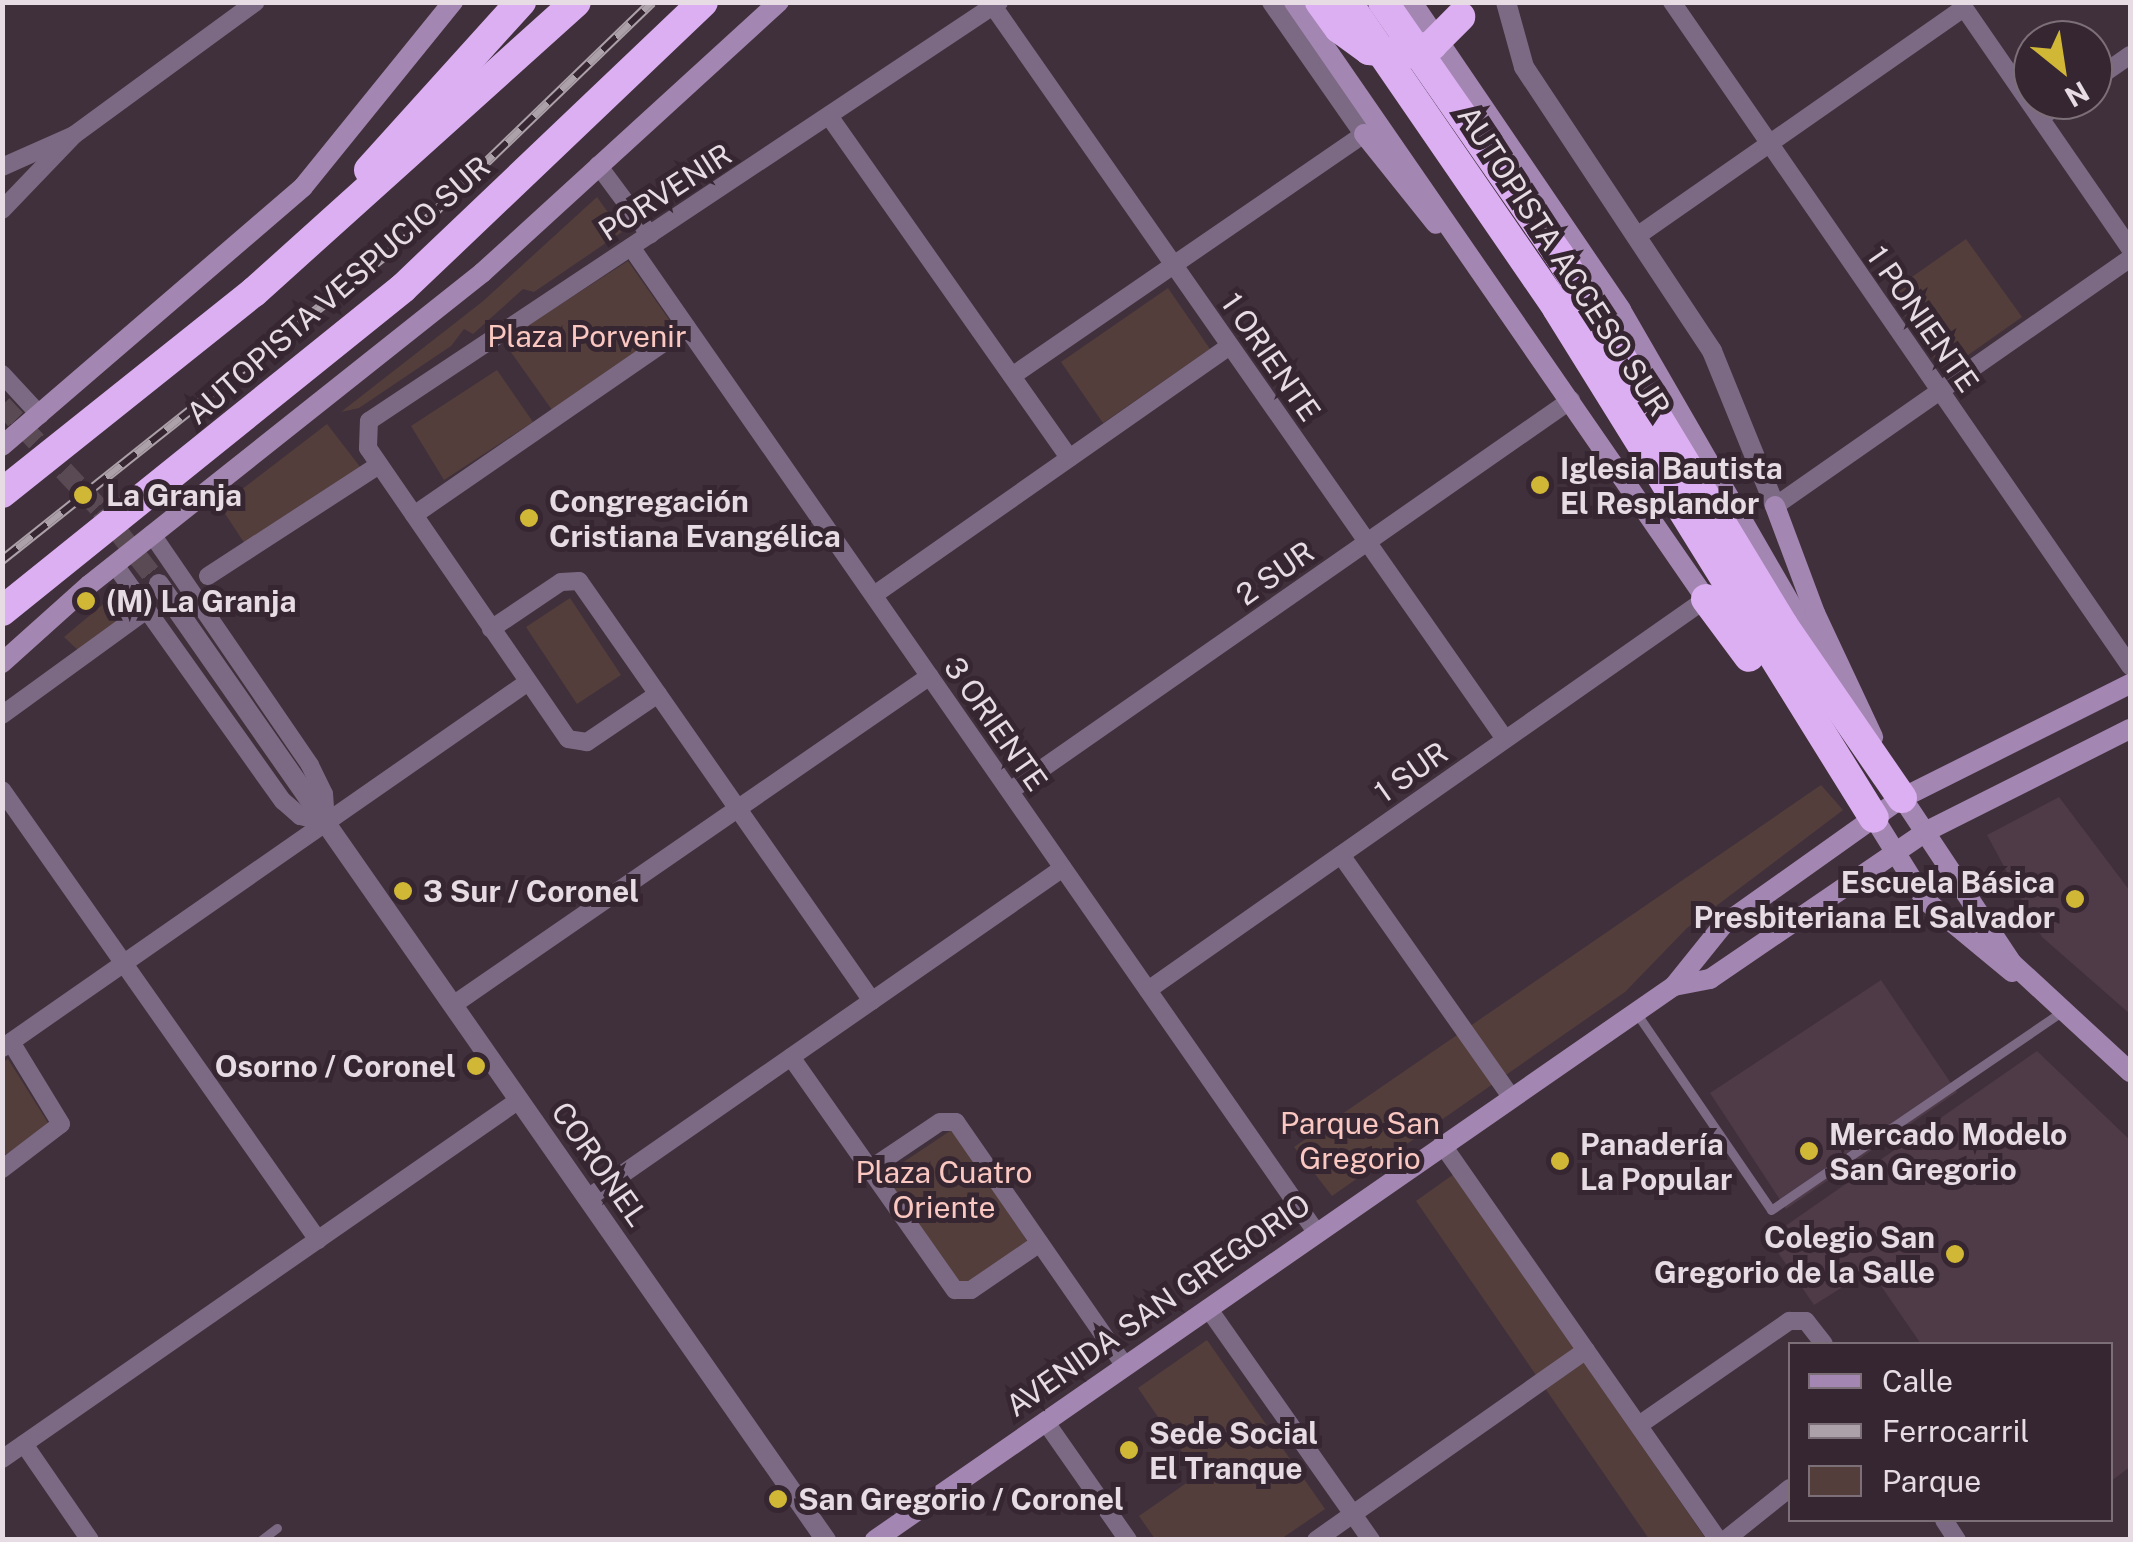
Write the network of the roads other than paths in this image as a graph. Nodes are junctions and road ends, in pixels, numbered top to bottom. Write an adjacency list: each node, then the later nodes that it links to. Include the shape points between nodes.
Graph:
1 (256, 2): 22 (street)
2 (453, 2): 41 (main road, via 303,187)
3 (522, 2): 29 (highway, via 426,100)
4 (576, 2): 29 (highway, AUTOPISTA VESPUCIO SUR)
5 (702, 2): 56 (highway, AUTOPISTA VESPUCIO SUR, via 389,301)
6 (779, 2): 24 (main road)
7 (1272, 2): 21 (street)
8 (1294, 2): 34 (main road)
9 (1320, 2): 17 (highway, AUTOPISTA ACCESO SUR)
10 (1383, 2): 70 (highway, AUTOPISTA ACCESO SUR, via 1580,287 1783,625)
11 (1412, 2): 70 (main road, via 1630,325)
12 (1506, 2): 28 (street, via 1524,67)
13 (1672, 2): 23 (street, 1 PONIENTE)
14 (996, 4): 19 (street, PORVENIR); 33 (street, 1 ORIENTE)
15 (1962, 5): 18 (street); 23 (street)
16 (1464, 10): 17 (highway, bridge, via 1432,45 1406,54 1369,50)
17 (1343, 15): 67 (highway, AUTOPISTA ACCESO SUR, via 1558,308)
18 (2013, 79)
19 (828, 116): 27 (street, PORVENIR); 38 (street)
20 (2041, 120): 31 (street)
21 (1364, 134): 33 (street); 34 (main road)
22 (74, 135): 25 (street); 26 (street)
23 (1769, 144): 28 (street); 39 (street, 1 PONIENTE)
24 (598, 165): 27 (street); 48 (main road, via 468,284)
25 (2, 167)
26 (2, 210)
27 (650, 234): 30 (street, PORVENIR)
28 (1637, 236): 46 (street, via 1712,351)
29 (313, 240): 45 (highway, AUTOPISTA VESPUCIO SUR)
30 (631, 247): 35 (street, 3 ORIENTE); 44 (street, PORVENIR, via 374,416 366,430)
31 (2130, 248)
32 (2130, 258): 39 (street)
33 (1174, 265): 36 (street, 1 ORIENTE); 38 (street)
34 (1489, 280): 40 (main road)
35 (687, 328): 47 (street); 53 (street, 3 ORIENTE)
36 (1230, 346): 43 (street); 49 (street, 1 ORIENTE)
37 (2, 374): 41 (street)
38 (1012, 376): 43 (street)
39 (1940, 391): 46 (street); 59 (street, 1 PONIENTE)
40 (1571, 400): 49 (street, 2 SUR); 54 (main road)
41 (40, 415): 42 (main road)
42 (4, 441)
43 (1070, 458): 53 (street)
44 (379, 465): 47 (street); 51 (street)
45 (2, 492)
46 (1776, 506): 70 (main road, via 1815,613)
47 (414, 515): 57 (street)
48 (152, 534): 50 (main road); 73 (street, CORONEL, via 310,765 324,794)
49 (1367, 542): 66 (street, 1 ORIENTE); 69 (street, 2 SUR)
50 (115, 565): 55 (street, CORONEL); 58 (main road)
51 (208, 576)
52 (159, 584): 73 (street, CORONEL)
53 (874, 595): 60 (street, 3 ORIENTE)
54 (1706, 599): 66 (street, 1 SUR); 67 (highway)
55 (148, 609): 64 (street); 73 (street, CORONEL, via 283,801 300,816)
56 (2, 611)
57 (491, 629): 61 (street); 63 (street, via 573,579)
58 (2, 663)
59 (2130, 666)
60 (930, 676): 69 (street, 3 ORIENTE); 71 (street)
61 (528, 682): 63 (street, via 565,735 579,743); 73 (street)
62 (2130, 684): 70 (main road, AVENIDA SAN GREGORIO)
63 (658, 694): 71 (street)
64 (2, 716)
65 (2130, 728): 74 (main road, AVENIDA SAN GREGORIO)
66 (1505, 740): 75 (street, 1 SUR)
67 (1825, 743): 72 (highway, AUTOPISTA ACCESO SUR)
68 (2, 790): 78 (street)
69 (1010, 791): 77 (street, 3 ORIENTE)
70 (1902, 798): 72 (main road, AVENIDA SAN GREGORIO); 74 (main road)
71 (738, 809): 82 (street); 83 (street)
72 (1874, 818): 76 (main road); 80 (main road, AVENIDA SAN GREGORIO, via 1708,938)
73 (326, 822): 78 (street); 83 (street, CORONEL)
74 (1927, 831): 76 (main road, AVENIDA SAN GREGORIO); 79 (main road)
75 (1341, 854): 81 (street, 1 SUR); 89 (street)
76 (1892, 854): 79 (main road, via 1938,912); 80 (main road, AVENIDA SAN GREGORIO, via 1710,979)
77 (1063, 868): 81 (street, 3 ORIENTE); 82 (street)
78 (124, 963): 86 (street); 96 (street)
79 (2030, 984): 85 (main road)
80 (1674, 986): 84 (main road, AVENIDA SAN GREGORIO)
81 (1148, 990): 95 (street, 3 ORIENTE)
82 (872, 1001): 87 (street)
83 (453, 1005): 90 (street, CORONEL)
84 (1636, 1012): 85 (lane, via 1771,1210); 89 (main road, AVENIDA SAN GREGORIO)
85 (2060, 1013): 88 (main road)
86 (7, 1045): 92 (street, via 61,1124)
87 (792, 1057): 93 (street); 94 (street)
88 (2130, 1072)
89 (1511, 1097): 91 (main road, AVENIDA SAN GREGORIO)
90 (519, 1100): 94 (street, CORONEL); 96 (street)
91 (1442, 1144): 95 (main road, AVENIDA SAN GREGORIO); 100 (street)
92 (2, 1169)
93 (870, 1169): 97 (street, via 960,1292); 97 (street, via 940,1122 956,1122)
94 (588, 1198): 111 (street, CORONEL)
95 (1316, 1232): 98 (main road, AVENIDA SAN GREGORIO)
96 (318, 1240): 104 (street)
97 (1040, 1243): 101 (street)
98 (1208, 1308): 101 (main road, AVENIDA SAN GREGORIO); 107 (street)
99 (1822, 1342): 103 (street, via 1806,1321 1790,1321)
100 (1586, 1350): 103 (street); 107 (street)
101 (1125, 1366): 102 (main road, AVENIDA SAN GREGORIO)
102 (1045, 1421): 112 (main road, AVENIDA SAN GREGORIO); 113 (street)
103 (1638, 1426): 116 (street)
104 (24, 1444): 105 (street); 109 (street)
105 (2, 1460)
106 (1788, 1490): 116 (street)
107 (1353, 1514): 114 (street); 115 (street)
108 (278, 1528): 110 (lane)
109 (90, 1540)
110 (261, 1540)
111 (826, 1540)
112 (876, 1540)
113 (1128, 1540)
114 (1316, 1540)
115 (1371, 1540)
116 (1721, 1540)

